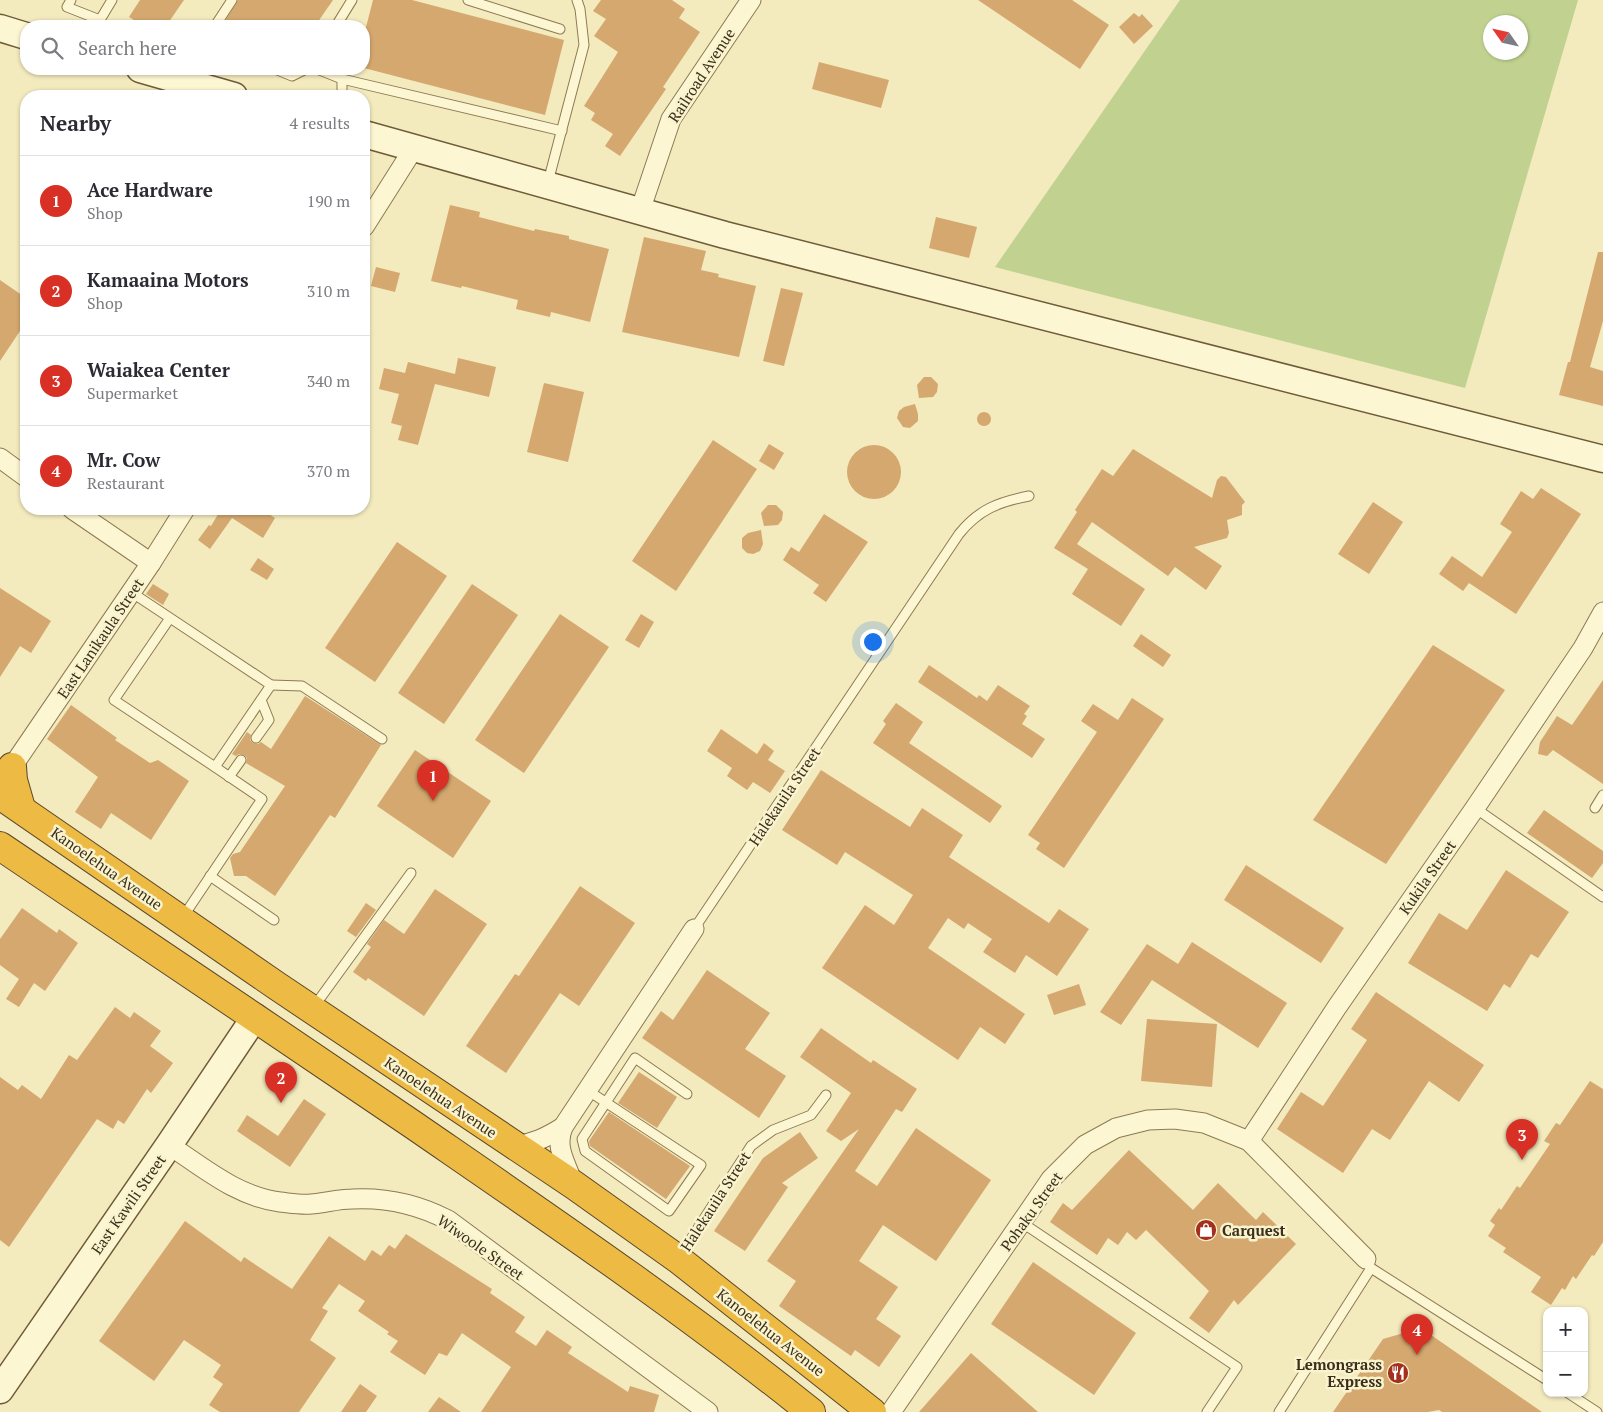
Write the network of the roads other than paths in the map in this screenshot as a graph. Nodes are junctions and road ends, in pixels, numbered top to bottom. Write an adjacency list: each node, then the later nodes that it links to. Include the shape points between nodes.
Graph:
1 (71, 0): 8 (lane, via 67,7)
2 (112, 0): 9 (lane)
3 (232, 0): 10 (lane)
4 (352, 0): 11 (lane)
5 (468, 0): 13 (lane)
6 (577, 0): 20 (lane, via 584,45)
7 (751, 0): 24 (street, Railroad Avenue, via 671,119)
8 (93, 20)
9 (101, 20)
10 (219, 20)
11 (340, 20)
12 (0, 28): 14 (street)
13 (560, 29)
14 (20, 34)
15 (168, 75): 18 (street)
16 (332, 75): 17 (lane)
17 (342, 79): 19 (lane); 20 (lane)
18 (218, 90)
19 (342, 90)
20 (562, 131): 23 (lane)
21 (370, 136): 22 (street)
22 (414, 148): 23 (street); 25 (street)
23 (547, 185): 24 (street)
24 (640, 211): 27 (street)
25 (370, 218)
26 (0, 458): 28 (street)
27 (1603, 459)
28 (20, 473)
29 (1029, 496): 54 (lane, Halekauila Street, via 994,506 959,534)
30 (81, 515): 32 (street)
31 (181, 515): 32 (street, East Lanikaula Street)
32 (151, 563): 33 (street, East Lanikaula Street)
33 (131, 592): 35 (lane); 42 (street, East Lanikaula Street)
34 (1603, 612): 46 (street, Kukila Street, via 1583,648)
35 (170, 618): 36 (lane); 41 (lane, via 114,700)
36 (271, 685): 37 (lane); 39 (lane, via 302,686)
37 (261, 700): 38 (lane, via 269,720); 41 (lane)
38 (256, 738)
39 (382, 739)
40 (241, 760): 43 (lane)
41 (215, 767): 43 (lane)
42 (6, 769): 45 (highway, via 12,780)
43 (229, 777): 50 (lane, via 262,799)
44 (1603, 795): 47 (lane)
45 (10, 802): 52 (highway, Kanoelehua Avenue)
46 (1475, 808): 51 (lane); 63 (street, Kukila Street)
47 (1594, 808)
48 (0, 846): 57 (highway)
49 (411, 873): 56 (lane)
50 (210, 876): 52 (lane); 53 (lane)
51 (1603, 897)
52 (181, 919): 55 (highway, Kanoelehua Avenue)
53 (274, 920)
54 (694, 930): 58 (street, Halekauila Street)
55 (242, 961): 56 (highway, Kanoelehua Avenue); 57 (highway, via 254,980)
56 (315, 1012): 57 (highway, via 280,1006 266,1009); 65 (highway, Kanoelehua Avenue)
57 (255, 1017): 64 (street, East Kawili Street); 74 (highway, via 641,1283)
58 (587, 1090): 61 (lane); 62 (street, Halekauila Street)
59 (687, 1094): 61 (lane, via 635,1058)
60 (826, 1095): 68 (lane, Halekauila Street, via 811,1115 773,1130 750,1146)
61 (606, 1102): 61 (lane, via 701,1165 670,1211 585,1151 582,1139)
62 (563, 1126): 65 (street, Halekauila Street, via 527,1145); 66 (street, Halekauila Street, via 559,1144)
63 (1248, 1141): 67 (street, Pohaku Street, via 1204,1123 1175,1119 1148,1120 1116,1128 1085,1145 1051,1179); 69 (street, Pohaku Street)
64 (169, 1145): 71 (street, East Kawili Street); 73 (street, Wiwoole Street, via 229,1185 253,1196 309,1205 377,1198 428,1210 448,1220)
65 (514, 1146): 66 (highway, Kanoelehua Avenue)
66 (574, 1185): 68 (highway, Kanoelehua Avenue)
67 (1021, 1222): 76 (street, Pohaku Street); 77 (lane, via 1237,1367)
68 (678, 1259): 75 (highway, Kanoelehua Avenue)
69 (1369, 1264): 70 (lane); 78 (lane)
70 (1543, 1377)
71 (0, 1390)
72 (1574, 1397): 79 (lane)
73 (708, 1412)
74 (810, 1412)
75 (872, 1412)
76 (891, 1412)
77 (1207, 1412)
78 (1279, 1412)
79 (1597, 1412)

